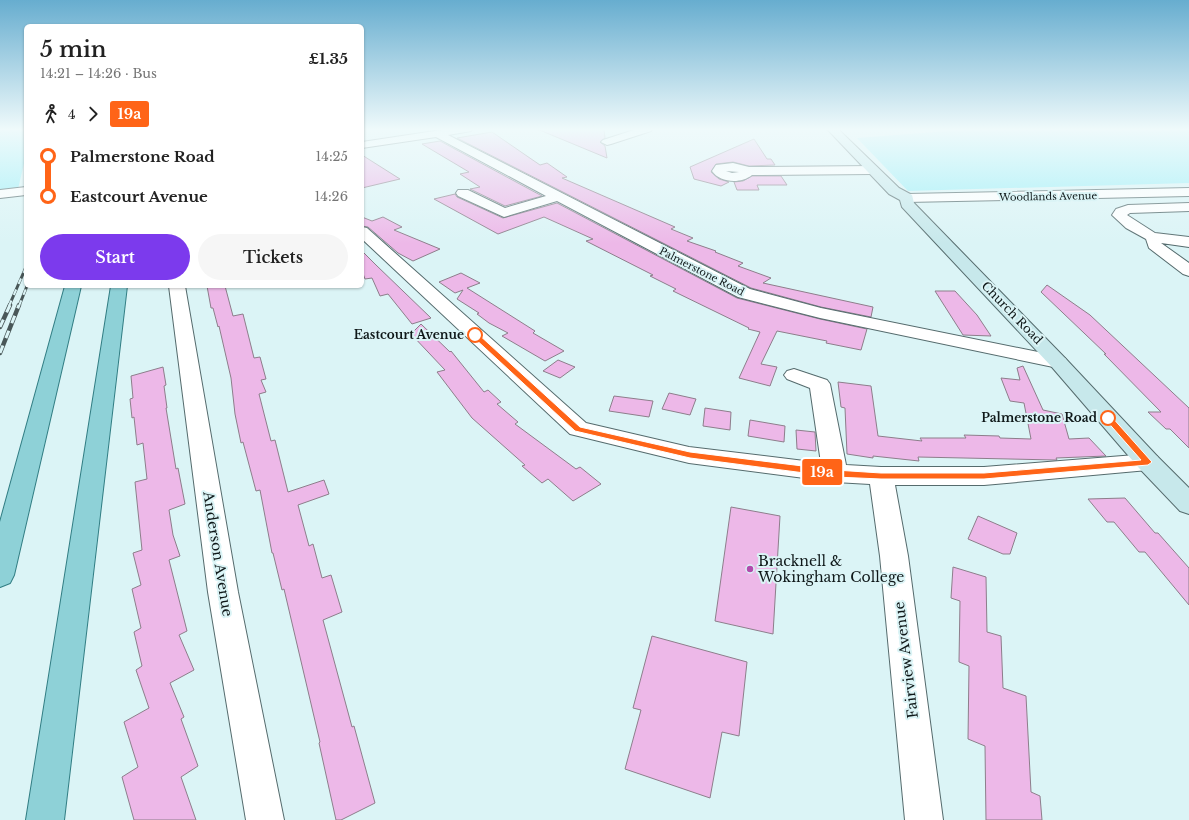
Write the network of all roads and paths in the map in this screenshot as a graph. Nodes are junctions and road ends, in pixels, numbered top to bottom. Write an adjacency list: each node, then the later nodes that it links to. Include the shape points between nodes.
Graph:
1 (503, 167): 10 (street, Palmerstone Road)
2 (869, 167): 3 (main road, Church Road)
3 (872, 170): 4 (street); 11 (main road, Church Road, via 897,194)
4 (746, 171)
5 (24, 191): 9 (street)
6 (1189, 192): 8 (street, Woodlands Avenue)
7 (463, 193): 14 (street)
8 (1170, 193): 11 (street, Woodlands Avenue); 12 (street)
9 (0, 194)
10 (559, 196): 14 (street); 23 (street, Palmerstone Road, via 744,293 820,313)
11 (907, 198): 23 (main road, Church Road, via 908,204)
12 (1189, 203)
13 (1189, 207): 17 (street, via 1128,209 1121,212 1119,215 1124,221)
14 (504, 213): 15 (street)
15 (520, 221)
16 (364, 233): 26 (street, via 578,429 690,455)
17 (1152, 237): 18 (street); 19 (street, via 1154,245)
18 (1189, 242)
19 (1184, 272)
20 (72, 288): 29 (main road)
21 (119, 288): 30 (main road)
22 (177, 288): 31 (street, Anderson Avenue, via 223,592)
23 (1058, 362): 25 (main road, Church Road)
24 (794, 375): 26 (street, via 820,384)
25 (1148, 462): 27 (street, via 984,476); 28 (main road, Church Road)
26 (835, 474): 27 (street)
27 (881, 476): 32 (street, Fairview Avenue, via 894,556)
28 (1189, 504)
29 (0, 575)
30 (46, 820)
31 (265, 820)
32 (924, 820)

